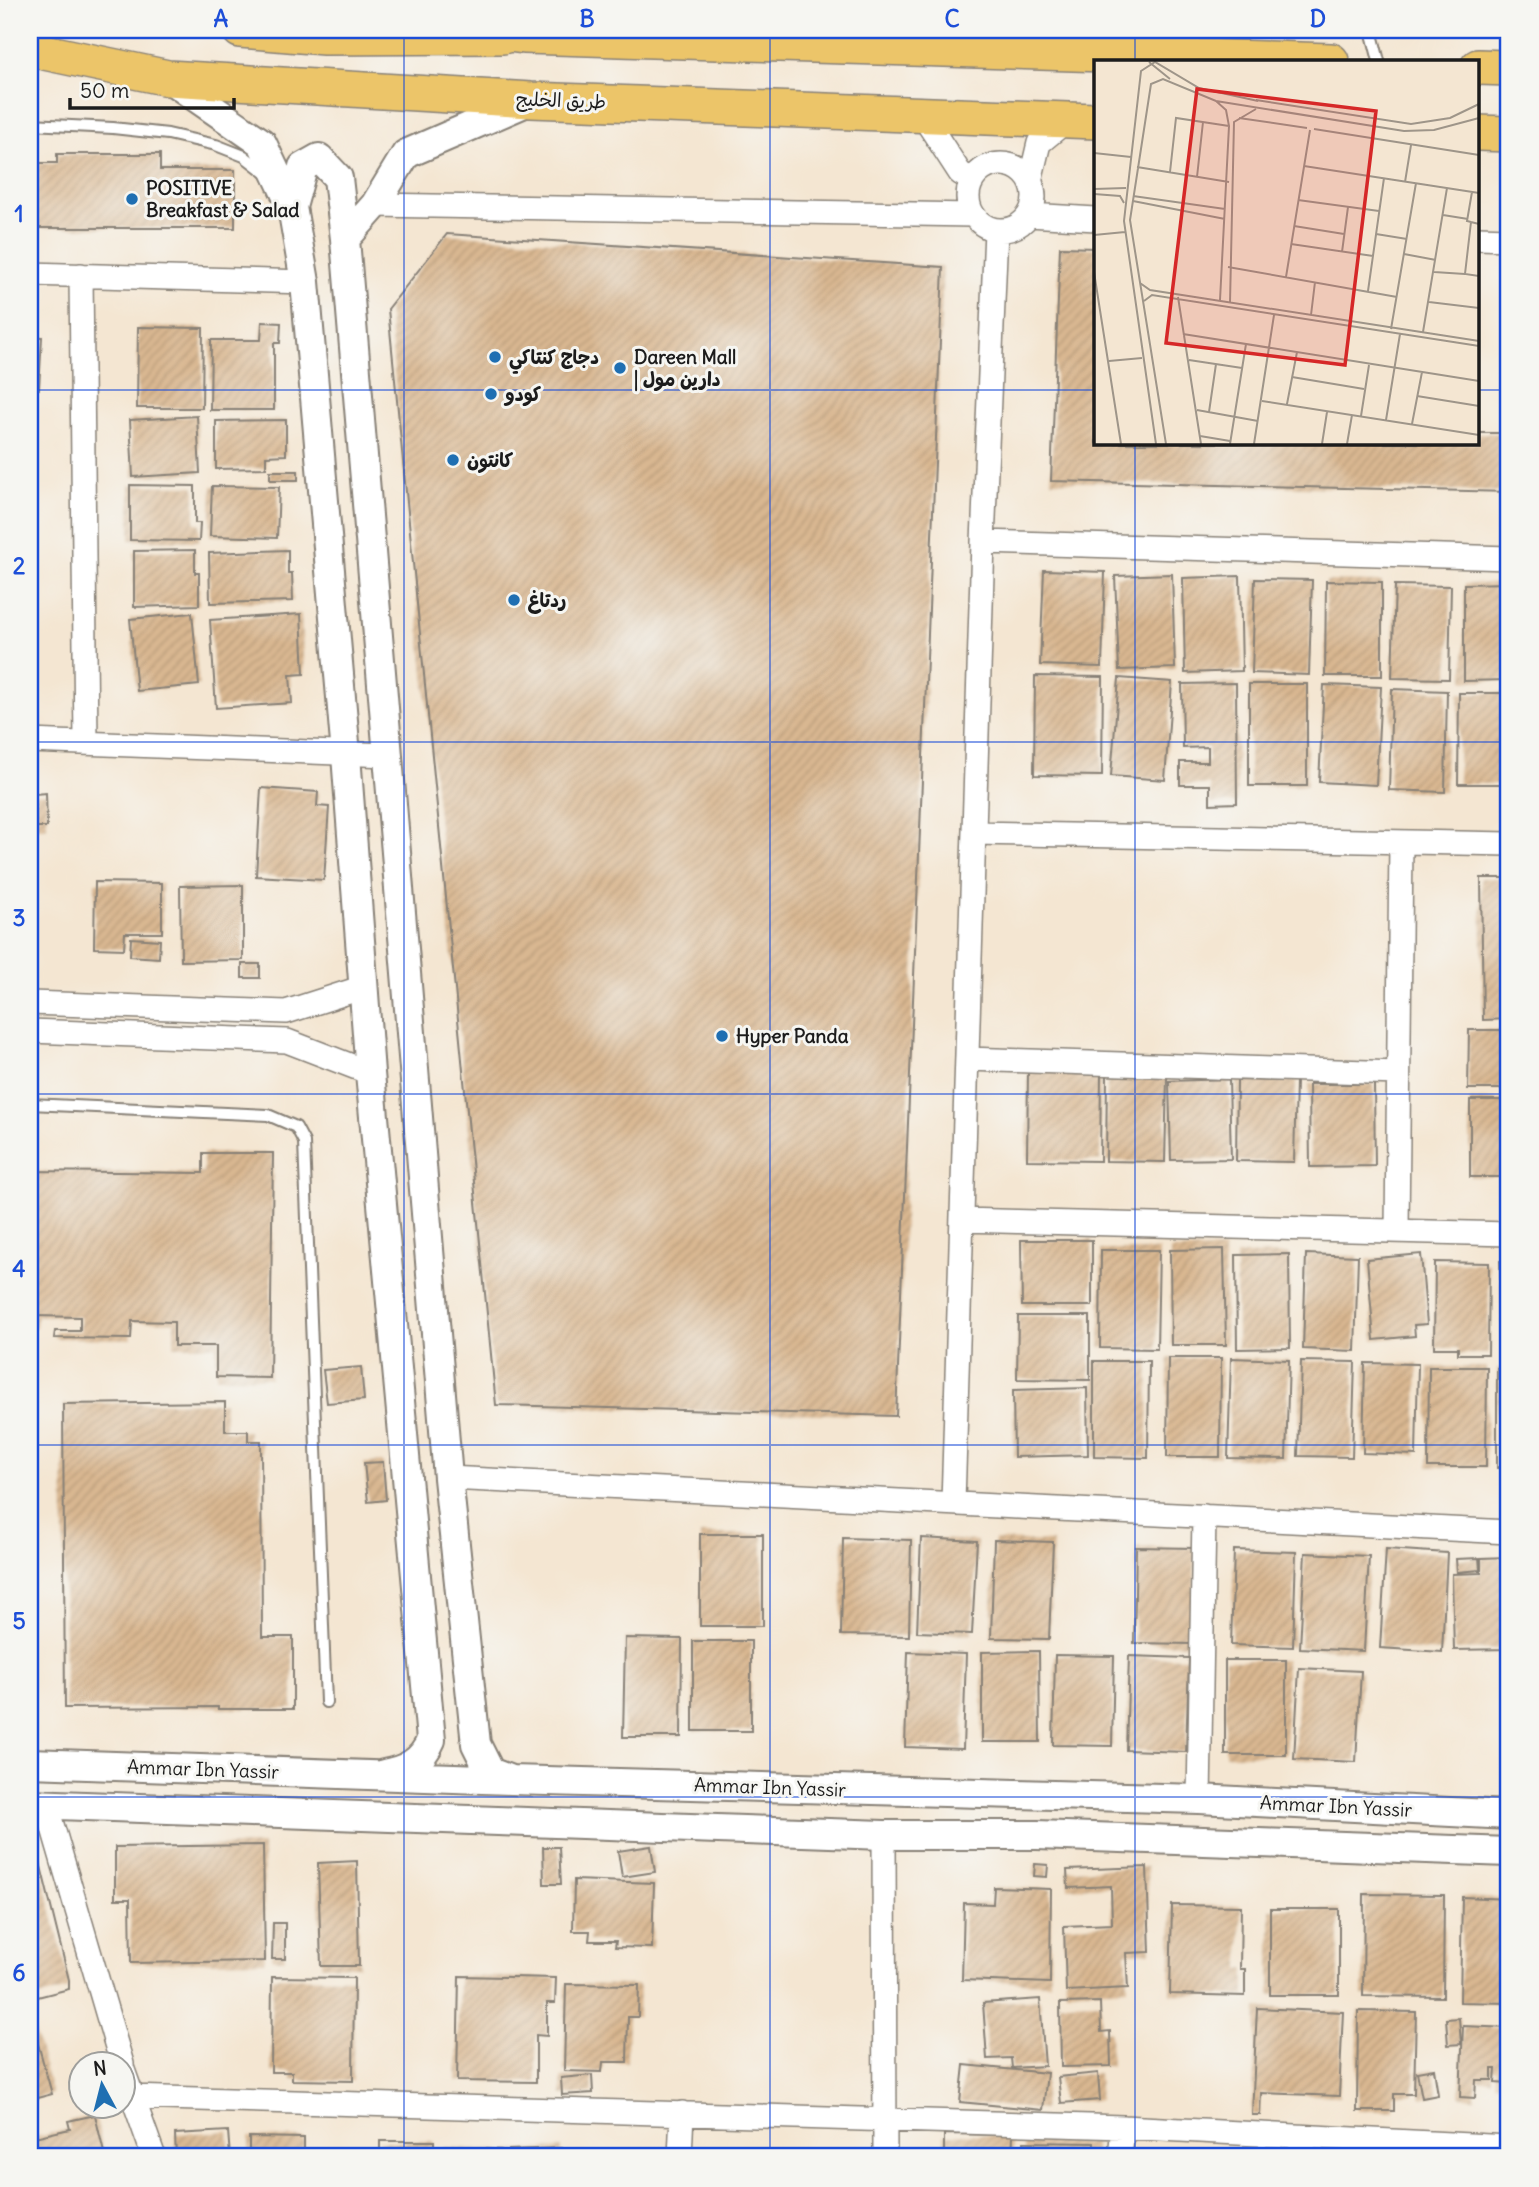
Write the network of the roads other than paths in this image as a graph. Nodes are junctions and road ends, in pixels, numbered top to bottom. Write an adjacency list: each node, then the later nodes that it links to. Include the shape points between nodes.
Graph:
1 (240, 30): 4 (main road, via 324,37)
2 (479, 30): 4 (main road)
3 (1371, 30): 8 (lane)
4 (524, 36): 5 (main road)
5 (1189, 43): 7 (main road)
6 (30, 49): 11 (main road, طريق الخليج)
7 (1323, 60)
8 (1379, 60)
9 (1480, 67): 10 (main road)
10 (1509, 68)
11 (168, 78): 12 (main road, طريق الخليج); 20 (street, via 262,143)
12 (531, 100): 13 (main road, طريق الخليج); 21 (street, via 406,154)
13 (921, 113): 14 (main road, طريق الخليج); 18 (street, via 960,173)
14 (1081, 121): 19 (street, via 1039,144)
15 (30, 124): 20 (lane, via 168,134 216,145 244,156)
16 (1480, 133): 17 (main road)
17 (1509, 134)
18 (972, 180): 19 (street, via 996,164 1016,167); 22 (street, via 968,198)
19 (1030, 181): 23 (street, via 1034,198)
20 (288, 197): 27 (street, via 303,167 318,158 338,178); 31 (street)
21 (374, 205): 22 (street); 27 (street)
22 (973, 215): 25 (street)
23 (1029, 215): 24 (street); 25 (street, via 1014,227)
24 (1094, 219)
25 (996, 230): 32 (street)
26 (1480, 238): 28 (street)
27 (345, 239): 37 (street)
28 (1509, 239)
29 (30, 274): 30 (street)
30 (81, 275): 31 (street); 35 (street)
31 (305, 282): 36 (street)
32 (983, 542): 33 (street); 38 (street)
33 (1509, 558)
34 (30, 741): 35 (street)
35 (86, 743): 36 (street)
36 (346, 755): 37 (street); 41 (street)
37 (388, 755): 51 (street)
38 (974, 833): 39 (street); 44 (street)
39 (1401, 842): 40 (street); 46 (street)
40 (1509, 844)
41 (364, 987): 42 (street, via 286,1012); 45 (street)
42 (30, 1003)
43 (30, 1031): 45 (street, via 287,1041)
44 (967, 1059): 46 (street); 48 (street)
45 (370, 1073): 58 (street, via 431,1740 417,1762)
46 (1398, 1073): 49 (street)
47 (30, 1104): 55 (lane, via 268,1115 296,1127 304,1142)
48 (962, 1220): 49 (street); 52 (street)
49 (1396, 1231): 50 (street)
50 (1509, 1234)
51 (447, 1478): 52 (street); 59 (street, via 475,1744 490,1772)
52 (953, 1503): 53 (street)
53 (1204, 1516): 54 (street); 60 (street)
54 (1509, 1532)
55 (326, 1702)
56 (30, 1763): 57 (street, Ammar Ibn Yassir)
57 (265, 1771): 58 (street, Ammar Ibn Yassir); 61 (street, via 178,1784 63,1781)
58 (384, 1774): 59 (street, Ammar Ibn Yassir)
59 (511, 1780): 60 (street, Ammar Ibn Yassir)
60 (1199, 1798): 62 (street, Ammar Ibn Yassir)
61 (38, 1804): 63 (street, Ammar Ibn Yassir); 65 (street)
62 (1509, 1815)
63 (884, 1835): 64 (street, Ammar Ibn Yassir, via 1037,1835); 69 (street)
64 (1509, 1852)
65 (117, 2050)
66 (136, 2097): 68 (street)
67 (136, 2110): 72 (street)
68 (682, 2113): 69 (street); 73 (street)
69 (886, 2120): 70 (street); 74 (street)
70 (1123, 2127): 71 (street); 75 (street)
71 (1509, 2147)
72 (154, 2157)
73 (680, 2157)
74 (885, 2157)
75 (1120, 2157)

